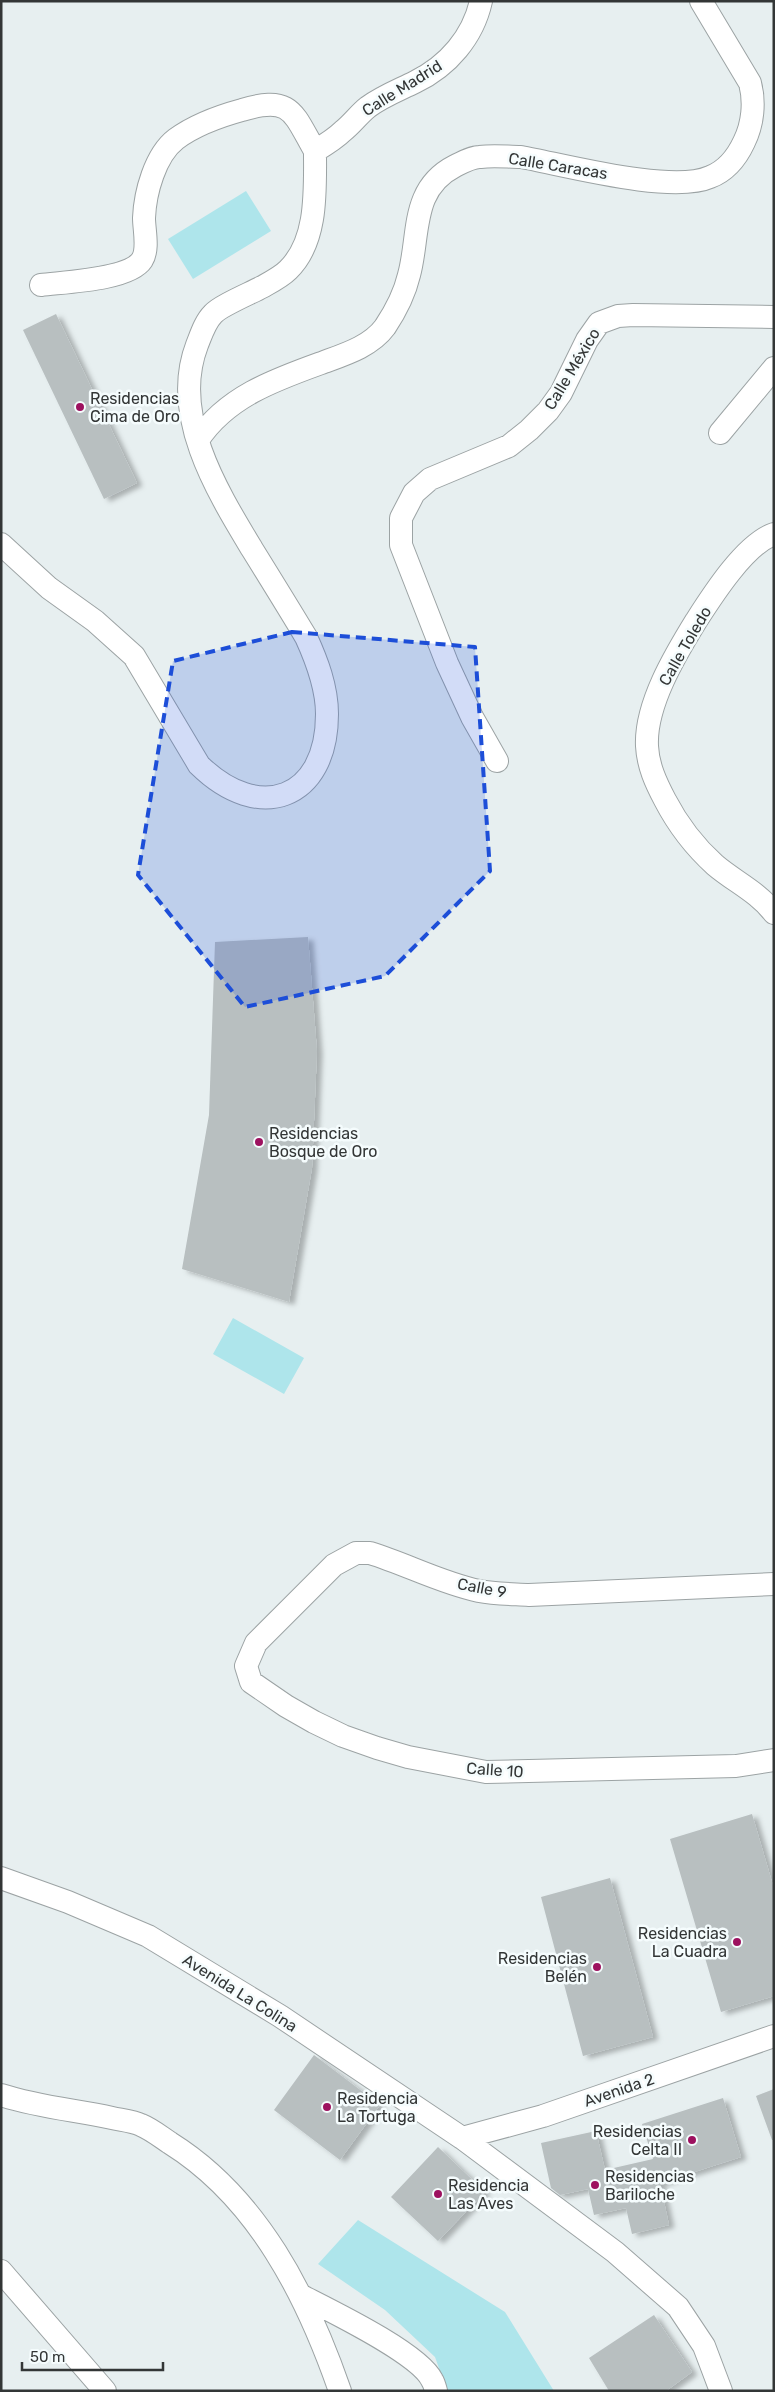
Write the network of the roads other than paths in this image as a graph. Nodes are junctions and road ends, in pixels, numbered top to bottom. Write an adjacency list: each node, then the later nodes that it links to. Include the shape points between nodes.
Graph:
1 (481, 1): 3 (street, Calle Madrid, via 467,36 438,69 366,108 342,132)
2 (701, 1): 8 (street, Calle Caracas, via 750,82 753,96 747,136 723,170 696,182 663,182 522,158 492,156 478,157 446,171 424,198 414,232 409,275 392,314 375,338 362,347 260,386 221,414)
3 (315, 151): 4 (street, via 290,110 277,104 259,105 216,118 175,140 154,172 144,217 142,260 130,269 104,277); 8 (street, via 311,224 302,249 288,270 213,314 193,356 189,378)
4 (41, 285)
5 (774, 317): 11 (street, Calle México, via 626,315 599,323 561,393 529,430 509,446 430,479 414,493 401,518 401,545 447,663)
6 (774, 368): 7 (street)
7 (720, 434)
8 (198, 440): 10 (street, via 218,493 306,636 322,680 327,715 321,750 309,774 292,792 276,797 244,796 213,779 199,765 134,656 95,621 49,588)
9 (774, 534): 12 (street, Calle Toledo, via 752,548 734,569 680,648 654,705 647,745 650,766 678,826 716,866 764,901)
10 (1, 544)
11 (497, 761)
12 (774, 913)
13 (774, 1584): 14 (street, Calle 9, via 504,1594 457,1585 370,1553 356,1553 334,1565 256,1643)
14 (246, 1666): 15 (street, Calle 10, via 251,1682 286,1706 343,1736 408,1757 462,1768 486,1772 545,1772 736,1766)
15 (774, 1760)
16 (1, 1878): 19 (street, Avenida La Colina, via 148,1936 280,2016)
17 (774, 2036): 19 (street, Avenida 2, via 543,2116)
18 (1, 2095): 21 (street, via 141,2125 194,2158 232,2193 256,2222)
19 (462, 2138): 25 (street, Avenida La Colina, via 615,2252 664,2294 678,2308 704,2346)
20 (1, 2271): 22 (street)
21 (300, 2295): 23 (street, via 325,2347); 24 (street, via 367,2330 416,2362 432,2379)
22 (106, 2391)
23 (340, 2391)
24 (436, 2391)
25 (720, 2391)

